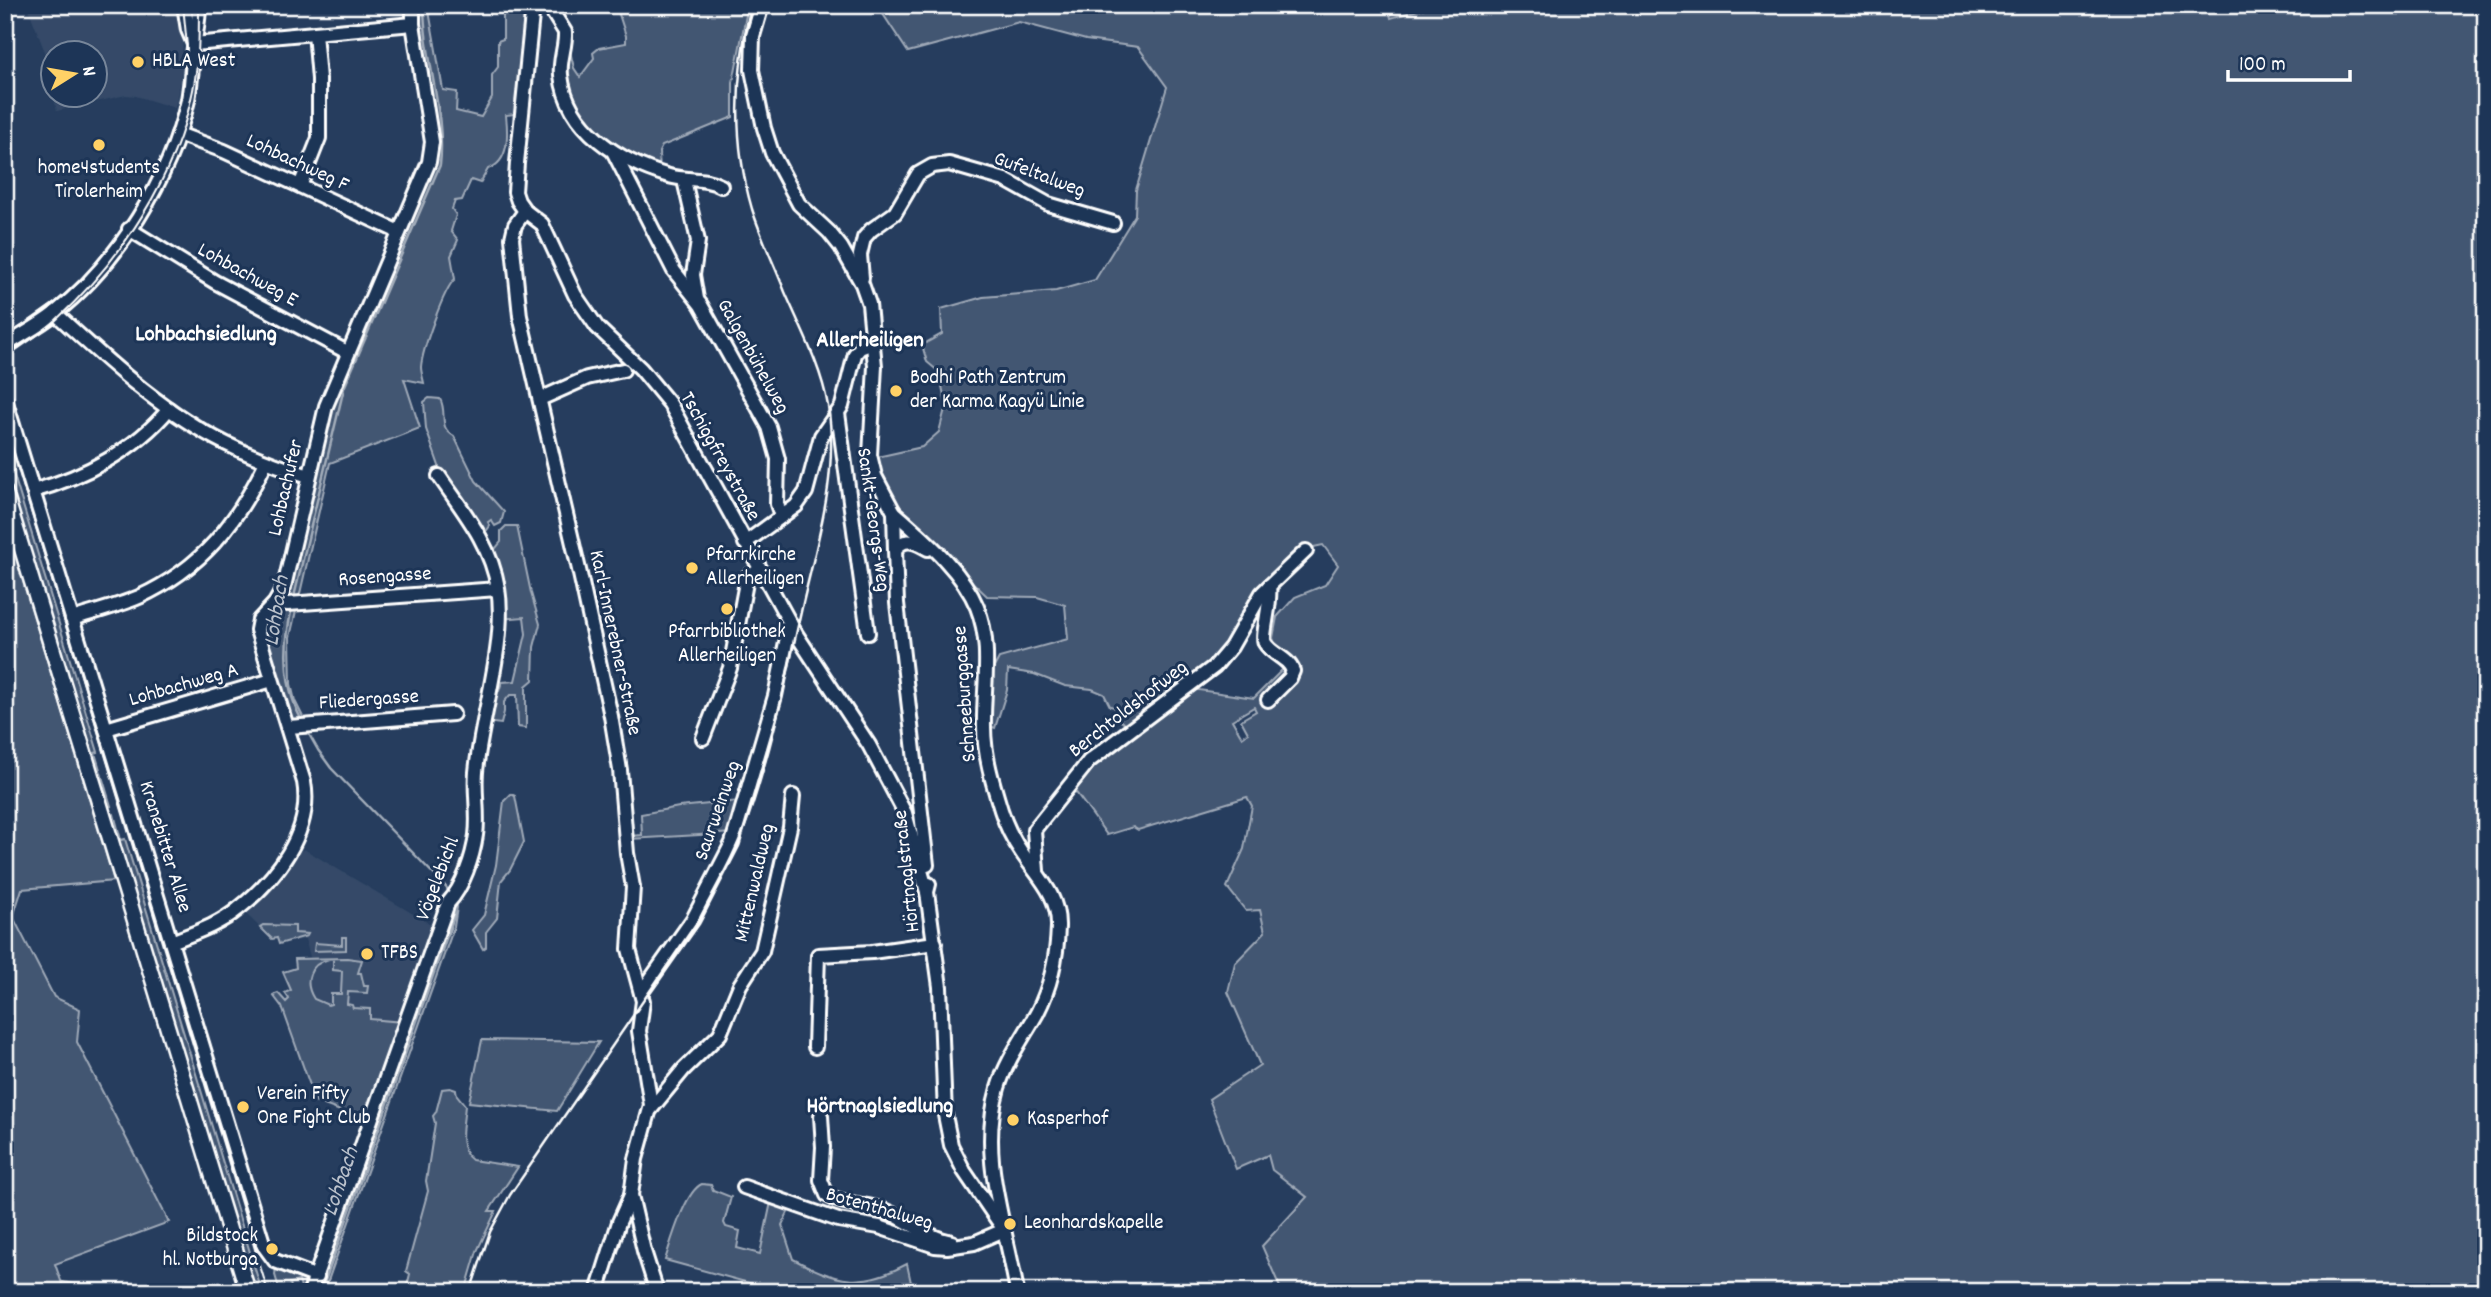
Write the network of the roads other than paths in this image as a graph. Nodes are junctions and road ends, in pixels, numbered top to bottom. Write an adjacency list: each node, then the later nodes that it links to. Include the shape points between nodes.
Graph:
1 (184, 5): 9 (street)
2 (199, 5): 9 (street)
3 (413, 5): 7 (street, Lohbachufer)
4 (533, 5): 15 (street, via 515,192)
5 (548, 5): 11 (street, via 565,33 561,76 572,108)
6 (762, 5): 19 (street, via 753,32 751,62 768,142 794,198 841,247)
7 (412, 24): 8 (street); 18 (street, Lohbachufer, via 432,142)
8 (315, 33): 9 (street); 13 (street, via 319,138)
9 (194, 44): 10 (street, via 190,88)
10 (178, 134): 13 (street, Lohbachweg F); 17 (street)
11 (614, 153): 12 (street, via 637,166); 20 (street, Galgenbühelweg, via 674,271)
12 (684, 180): 14 (street); 20 (street, Galgenbühelweg, via 698,241 693,275)
13 (300, 186): 18 (street, Lohbachweg F)
14 (721, 186)
15 (526, 211): 28 (street, Karl-Innerebner-Straße, via 512,238 520,316); 38 (street, Tschiggfreystraße, via 542,224 575,295 597,327 670,404)
16 (1113, 223): 19 (street, Gufeltalweg, via 1048,204 1005,180 949,164 932,166 918,174 895,213 864,239)
17 (130, 229): 21 (street, via 100,270); 24 (street, Lohbachweg E, via 215,282)
18 (399, 232): 24 (street, Lohbachufer)
19 (862, 284): 22 (street); 26 (street, via 869,304 875,366)
20 (697, 300): 37 (street, Galgenbühelweg, via 772,432 779,464)
21 (55, 313): 23 (street); 29 (street)
22 (868, 345): 26 (street); 30 (street, Sankt-Georgs-Weg, via 855,354)
23 (5, 346)
24 (347, 352): 32 (street, Lohbachufer, via 326,406)
25 (623, 370): 28 (street, via 587,378)
26 (872, 387): 36 (street, via 872,465)
27 (5, 399): 34 (street, Kranebitter Allee)
28 (540, 399): 60 (street, Karl-Innerebner-Straße, via 613,728 633,887 629,949)
29 (169, 409): 31 (street); 34 (street, via 104,462)
30 (838, 413): 37 (street, Sankt-Georgs-Weg, via 821,436 806,492 796,506); 48 (street, Sankt-Georgs-Weg)
31 (266, 462): 32 (street); 46 (street, via 249,498 205,554 140,596)
32 (309, 476): 45 (street, Lohbachufer, via 284,587)
33 (439, 476): 44 (street, Vögelebichl, via 484,543)
34 (33, 491): 46 (street, Kranebitter Allee)
35 (5, 493): 69 (main road)
36 (894, 512): 39 (street, Hörtnaglstraße); 41 (street, Schneeburggasse)
37 (780, 516): 38 (street, Sankt-Georgs-Weg)
38 (745, 543): 42 (street, Tschiggfreystraße)
39 (895, 550): 41 (street, via 909,541); 57 (street, Hörtnaglstraße)
40 (1306, 551): 43 (street, Berchtoldshofweg)
41 (943, 558): 56 (street, Schneeburggasse, via 973,598 982,621 987,665 984,727 991,771 1008,830)
42 (760, 570): 47 (street, Tschiggfreystraße); 54 (street, via 747,577 730,668)
43 (1269, 586): 50 (street, via 1265,644 1293,671); 56 (street, Berchtoldshofweg, via 1215,666 1080,770 1034,831)
44 (498, 589): 45 (street, Rosengasse); 68 (street, Vögelebichl, via 497,640 476,772 476,834 471,858 451,900)
45 (287, 604): 49 (street, Lohbachufer, via 259,620 257,631)
46 (72, 619): 53 (street, Kranebitter Allee)
47 (790, 623): 57 (street, Tschiggfreystraße, via 854,719 895,792 910,825); 60 (street, Saurweinweg, via 775,696 732,843 693,919)
48 (869, 634)
49 (272, 680): 52 (street, Lohbachufer); 53 (street, Lohbachweg A)
50 (1268, 700)
51 (453, 714): 52 (street, Fliedergasse)
52 (297, 726): 58 (street, Lohbachufer, via 306,807 296,841 269,881 237,910)
53 (106, 729): 58 (street, Kranebitter Allee)
54 (704, 738)
55 (793, 796): 62 (street, Mittenwaldweg, via 764,948 740,985 720,1034)
56 (1037, 871): 66 (street, Schneeburggasse, via 1054,899 1058,934 1048,988 996,1096 991,1160)
57 (928, 892): 59 (street, Hörtnaglstraße)
58 (171, 942): 68 (street, Kranebitter Allee, via 266,1251 280,1263)
59 (935, 943): 61 (street, via 818,955); 66 (street, Hörtnaglstraße, via 945,1115 951,1145)
60 (641, 993): 62 (street, Karl-Innerebner-Straße, via 639,1031)
61 (815, 1048)
62 (651, 1109): 65 (street, Karl-Innerebner-Straße)
63 (821, 1116): 67 (street, via 821,1180 827,1195 887,1211 946,1241)
64 (744, 1187): 67 (street, Botenthalweg, via 838,1220 878,1227 935,1246)
65 (631, 1195): 71 (street); 72 (street, Karl-Innerebner-Straße)
66 (1004, 1230): 67 (street, Botenthalweg); 73 (street, Schneeburggasse)
67 (966, 1245)
68 (317, 1277): 70 (street, Vögelebichl)
69 (248, 1292)
70 (310, 1292)
71 (597, 1292)
72 (657, 1292)
73 (1017, 1292)

